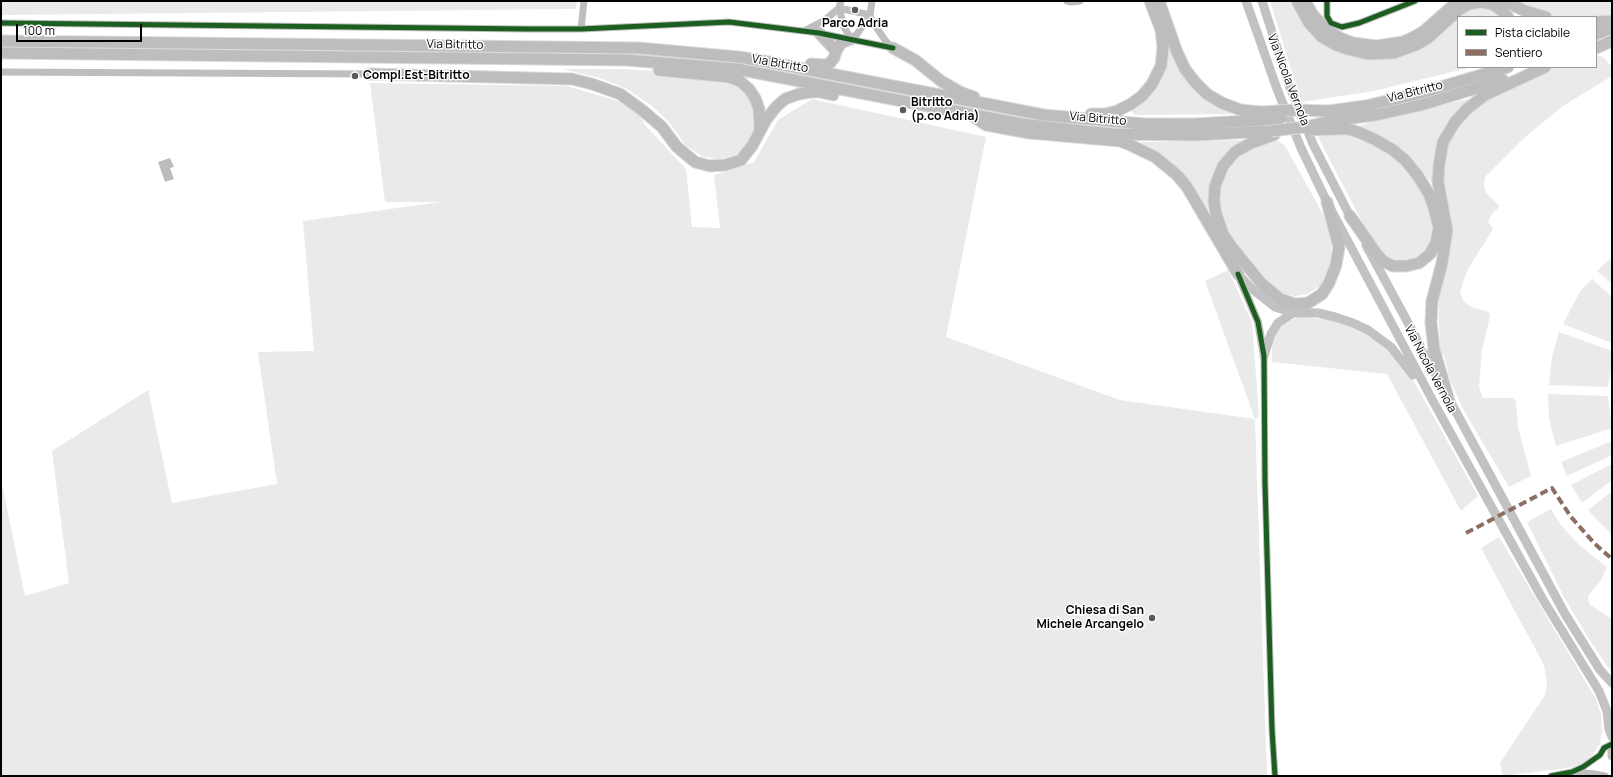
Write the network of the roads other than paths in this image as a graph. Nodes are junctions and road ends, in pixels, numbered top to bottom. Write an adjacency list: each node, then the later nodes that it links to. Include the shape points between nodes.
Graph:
1 (584, 1): 23 (street)
2 (872, 1): 16 (street)
3 (1067, 1): 4 (street)
4 (1080, 1)
5 (1150, 1): 45 (highway, via 1161,30 1163,47 1161,66 1152,84 1142,96 1118,111 1105,114 1064,111)
6 (1159, 1): 46 (highway, via 1177,52 1195,82 1207,94 1222,103)
7 (1246, 1): 50 (main road, Via Nicola Vernola, via 1276,89)
8 (1262, 1): 51 (main road, Via Nicola Vernola, via 1289,85 1313,144)
9 (1296, 1): 17 (highway, via 1309,23 1322,37 1336,45 1368,54 1394,53 1418,44 1469,4 1492,4)
10 (1305, 1): 13 (highway, via 1313,15 1327,30 1353,43 1377,46 1403,42 1414,37)
11 (1327, 1): 12 (street, via 1327,16 1332,23 1342,27)
12 (1415, 1)
13 (1458, 1)
14 (1504, 1): 18 (highway)
15 (840, 5): 16 (street); 24 (street, via 826,20); 27 (street, via 844,26)
16 (870, 15): 27 (street, via 860,31); 30 (street)
17 (1507, 16)
18 (1542, 16)
19 (1612, 21): 20 (highway)
20 (1597, 22)
21 (1, 23): 23 (street)
22 (1612, 28): 26 (highway)
23 (581, 29): 24 (street, via 729,22)
24 (803, 31): 25 (street)
25 (819, 33): 27 (street); 32 (highway)
26 (1597, 34)
27 (851, 39): 30 (street); 32 (highway, via 841,43)
28 (1, 41): 34 (highway, Via Bitritto, via 597,47)
29 (1612, 41): 31 (highway)
30 (893, 48): 45 (highway, via 915,60 960,92 1027,107)
31 (1597, 48)
32 (836, 50): 34 (highway, via 830,63 820,65 759,55)
33 (1, 53): 35 (highway, Via Bitritto)
34 (716, 55): 45 (highway, Via Bitritto, via 777,64)
35 (580, 60): 42 (highway, Via Bitritto, via 633,60 737,69); 48 (highway, via 729,77 740,81 749,88 755,98 759,109)
36 (1483, 68): 43 (highway, via 1410,89)
37 (1505, 68): 43 (highway, Via Bitritto)
38 (1541, 68): 47 (highway, Via Bitritto, via 1421,105 1376,115)
39 (1542, 68): 55 (highway, via 1478,100 1455,122 1444,142 1438,164 1438,182 1447,230 1432,301 1431,322 1434,349)
40 (1, 72): 41 (street)
41 (369, 74): 48 (highway, via 572,78 620,94 662,126 677,147 695,162 710,166 741,160)
42 (867, 94): 44 (highway, Via Bitritto); 48 (highway, via 851,98 820,92 799,94 785,99 766,120)
43 (1365, 106): 47 (highway, Via Bitritto)
44 (969, 114): 49 (highway, Via Bitritto, via 1021,124 1113,134); 52 (highway, via 986,125 1029,133 1120,141 1155,157 1187,187)
45 (1044, 115): 46 (highway, Via Bitritto, via 1145,124 1195,124)
46 (1262, 116): 47 (highway, Via Bitritto, bridge)
47 (1334, 120): 49 (highway, Via Bitritto, bridge, via 1282,129); 51 (highway, via 1348,129 1374,139 1405,160 1418,176 1434,208 1438,228 1436,243 1430,254 1419,263 1394,266 1376,253)
48 (760, 133)
49 (1271, 134): 50 (highway, via 1250,142 1235,152 1223,166 1215,186 1214,201 1223,234 1231,246 1261,284 1280,299 1296,304 1308,303 1322,294 1330,284 1339,247)
50 (1327, 202): 56 (main road, Via Nicola Vernola)
51 (1350, 216): 55 (main road, Via Nicola Vernola)
52 (1238, 274): 53 (main road, via 1252,289 1276,307); 54 (street, via 1258,322)
53 (1294, 313): 54 (main road, via 1278,323 1271,334); 56 (main road, via 1318,313 1335,317 1379,337 1407,365)
54 (1264, 356): 63 (street, via 1264,483)
55 (1449, 401): 57 (main road, Via Nicola Vernola, via 1565,614 1600,670)
56 (1434, 403): 58 (main road, Via Nicola Vernola, via 1542,598 1604,701)
57 (1612, 683)
58 (1612, 737)
59 (1612, 744): 62 (street, via 1604,748 1592,762)
60 (1612, 751): 61 (main road)
61 (1612, 756)
62 (1572, 772): 64 (street); 65 (street)
63 (1275, 776)
64 (1551, 776)
65 (1605, 776)

